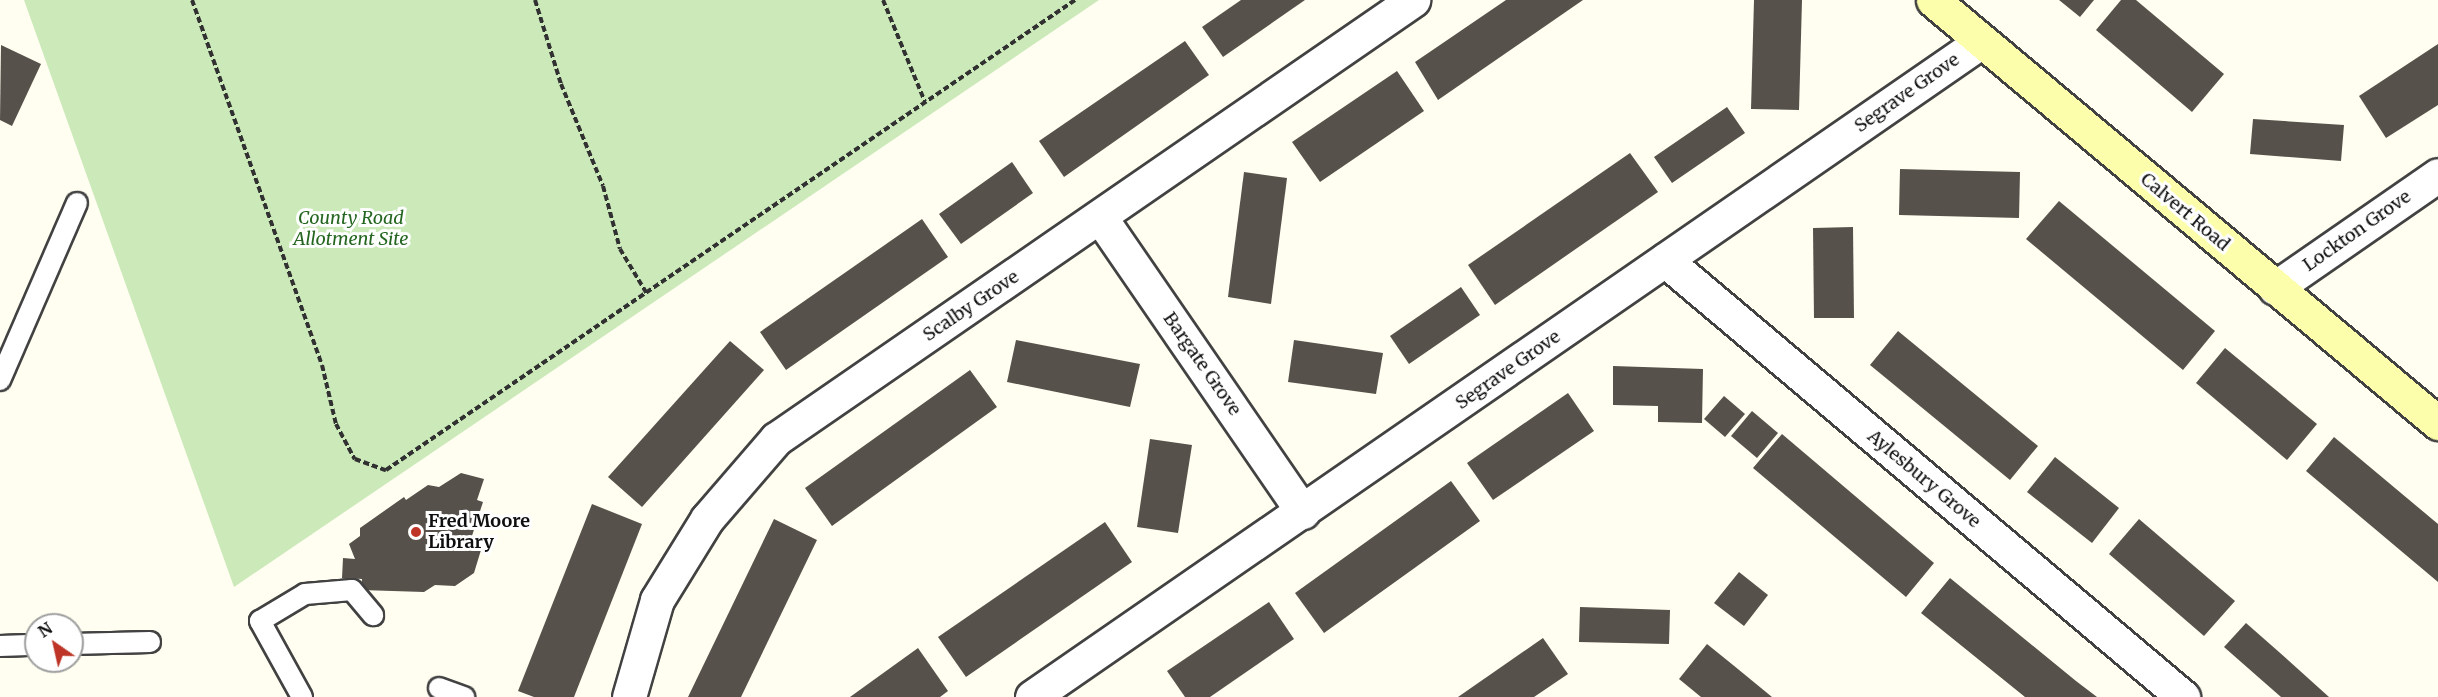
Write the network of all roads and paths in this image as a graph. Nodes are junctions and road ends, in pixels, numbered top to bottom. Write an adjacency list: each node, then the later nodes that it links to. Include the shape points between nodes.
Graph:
1 (192, 0): 14 (path, via 322,365 336,424 355,459 386,470)
2 (535, 0): 14 (path, via 561,84 603,186 620,249)
3 (883, 0): 8 (path)
4 (1075, 0): 8 (path)
5 (1413, 0): 11 (street, Scalby Grove)
6 (1933, 0): 7 (street, Calvert Road)
7 (1982, 41): 12 (street, Segrave Grove); 13 (street, Calvert Road)
8 (925, 102): 14 (path)
9 (2438, 175): 13 (street, Lockton Grove)
10 (77, 203): 15 (lane)
11 (1100, 217): 17 (street, Bargate Grove); 26 (street, Scalby Grove, via 776,439 706,519 657,600)
12 (1665, 260): 17 (street, Segrave Grove); 28 (street, Aylesbury Grove)
13 (2275, 288): 16 (street, Calvert Road)
14 (647, 294)
15 (0, 380)
16 (2438, 423)
17 (1303, 512): 27 (street, Segrave Grove)
18 (373, 615): 24 (lane, via 352,590 305,594 260,621)
19 (150, 642): 20 (lane)
20 (84, 644)
21 (24, 645): 22 (lane)
22 (0, 646)
23 (439, 688): 25 (lane)
24 (302, 697)
25 (464, 697)
26 (629, 697)
27 (1032, 697)
28 (2183, 697)

